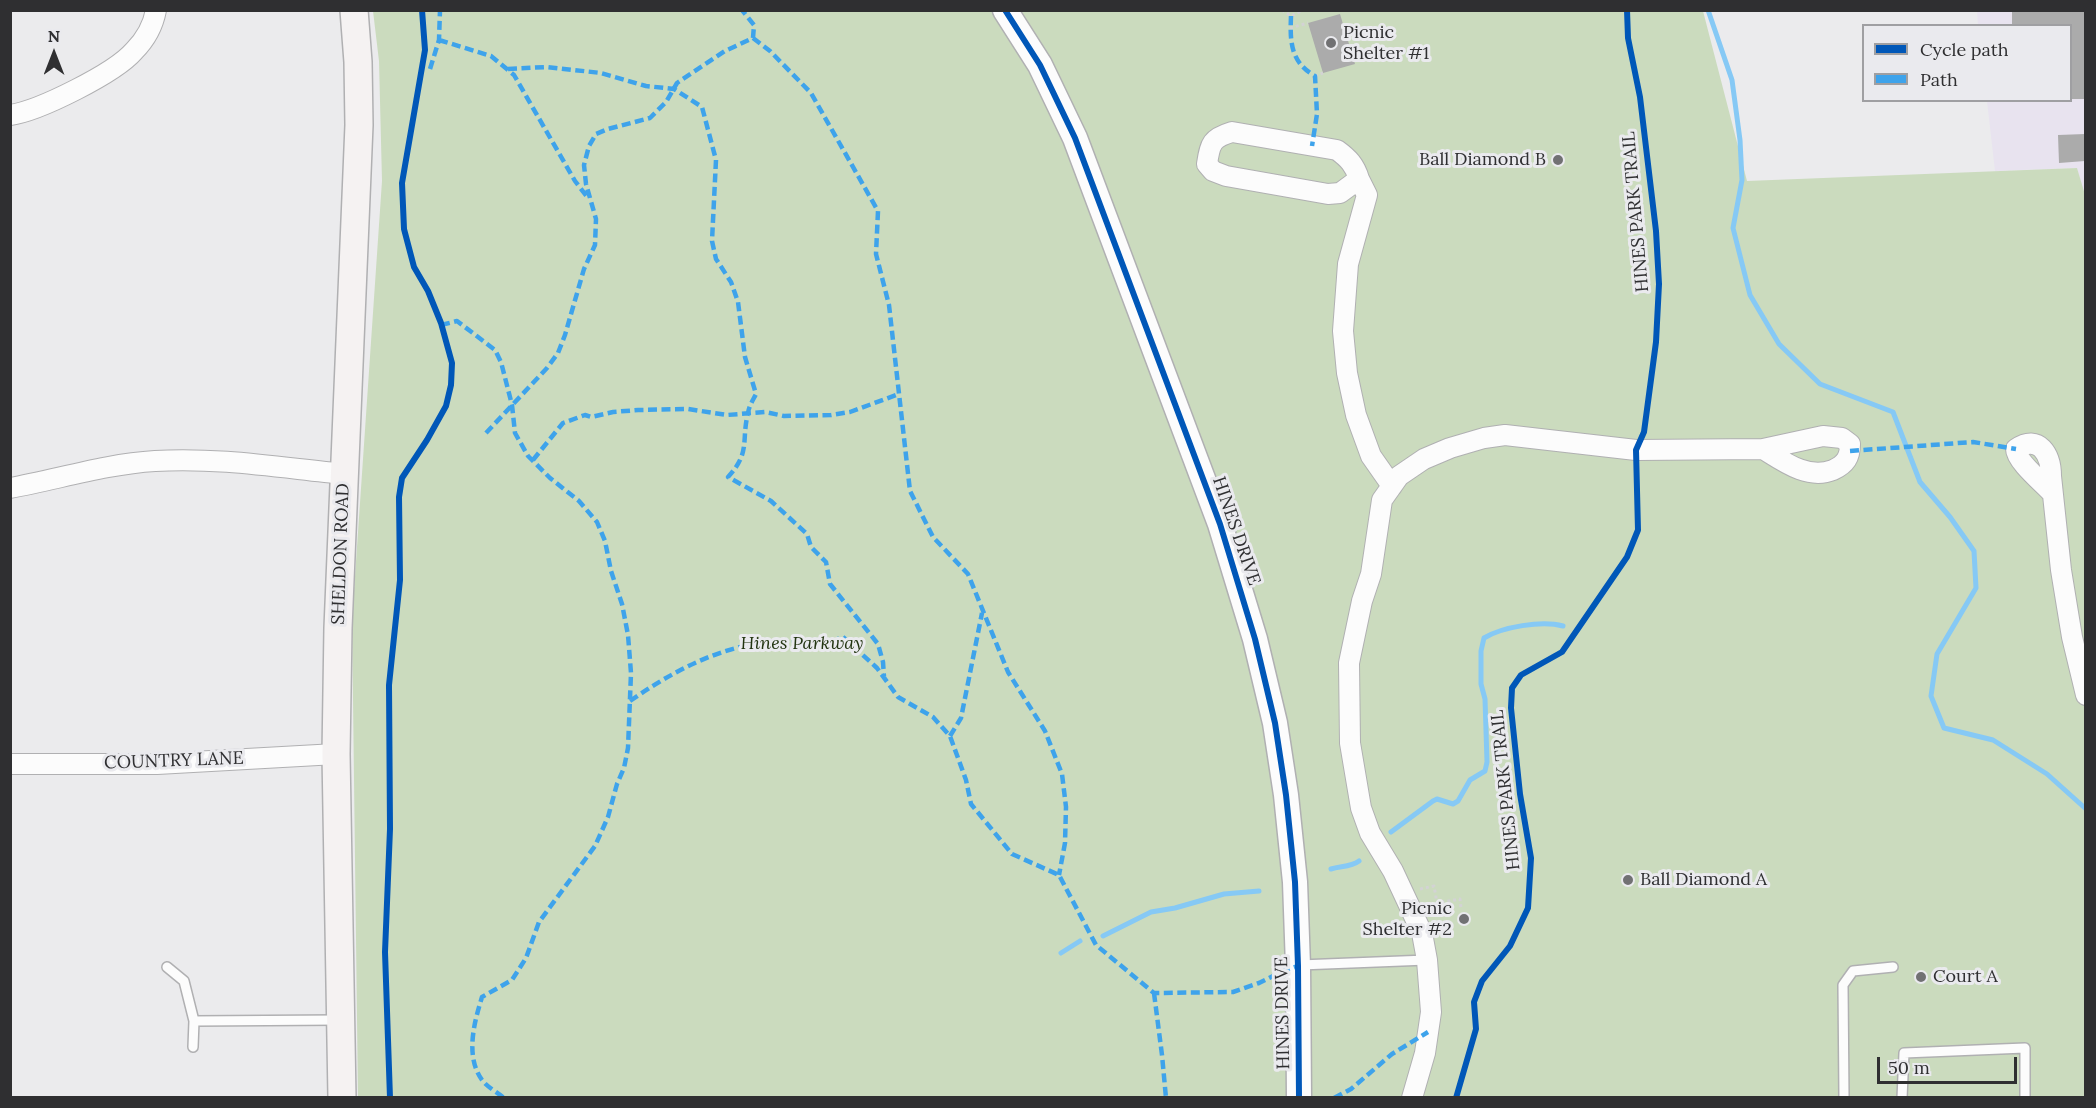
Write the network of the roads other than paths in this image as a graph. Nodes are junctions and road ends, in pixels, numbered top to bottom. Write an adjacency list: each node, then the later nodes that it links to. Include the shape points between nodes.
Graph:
1 (156, 10): 4 (street, via 145,38 123,61 44,106)
2 (354, 10): 7 (main road, SHELDON ROAD, via 359,125)
3 (1005, 10): 16 (street, HINES DRIVE, via 1040,65 1075,138 1236,573 1275,723 1295,882)
4 (10, 115)
5 (1359, 179): 5 (street, via 1350,160 1337,150 1232,132 1218,136 1209,149 1207,164 1212,171 1227,176 1328,194 1340,193); 8 (street, via 1366,195 1348,264 1343,331 1347,373 1356,415 1371,456)
6 (1763, 449): 8 (street, via 1636,450 1505,435 1461,444 1424,459 1399,476)
7 (344, 474): 9 (street, via 222,462 157,461 116,465); 12 (main road, SHELDON ROAD)
8 (1392, 486): 14 (street, via 1382,500 1371,574 1349,663 1350,743 1361,808 1422,933)
9 (10, 488)
10 (2052, 493): 11 (street, via 2072,637)
11 (2085, 695)
12 (336, 754): 13 (street, COUNTRY LANE, via 157,764); 18 (main road, SHELDON ROAD)
13 (10, 764)
14 (1427, 960): 16 (lane); 23 (street, via 1431,1012)
15 (167, 966): 19 (lane, via 184,981)
16 (1298, 966): 22 (street, HINES DRIVE)
17 (1893, 967): 24 (lane, via 1853,971 1843,985)
18 (341, 1020): 19 (lane); 21 (main road, SHELDON ROAD)
19 (194, 1021): 20 (lane)
20 (193, 1047)
21 (342, 1098)
22 (1299, 1098)
23 (1412, 1098)
24 (1844, 1098)
25 (1902, 1098): 26 (lane, via 1904,1053 2025,1048)
26 (2025, 1098)

